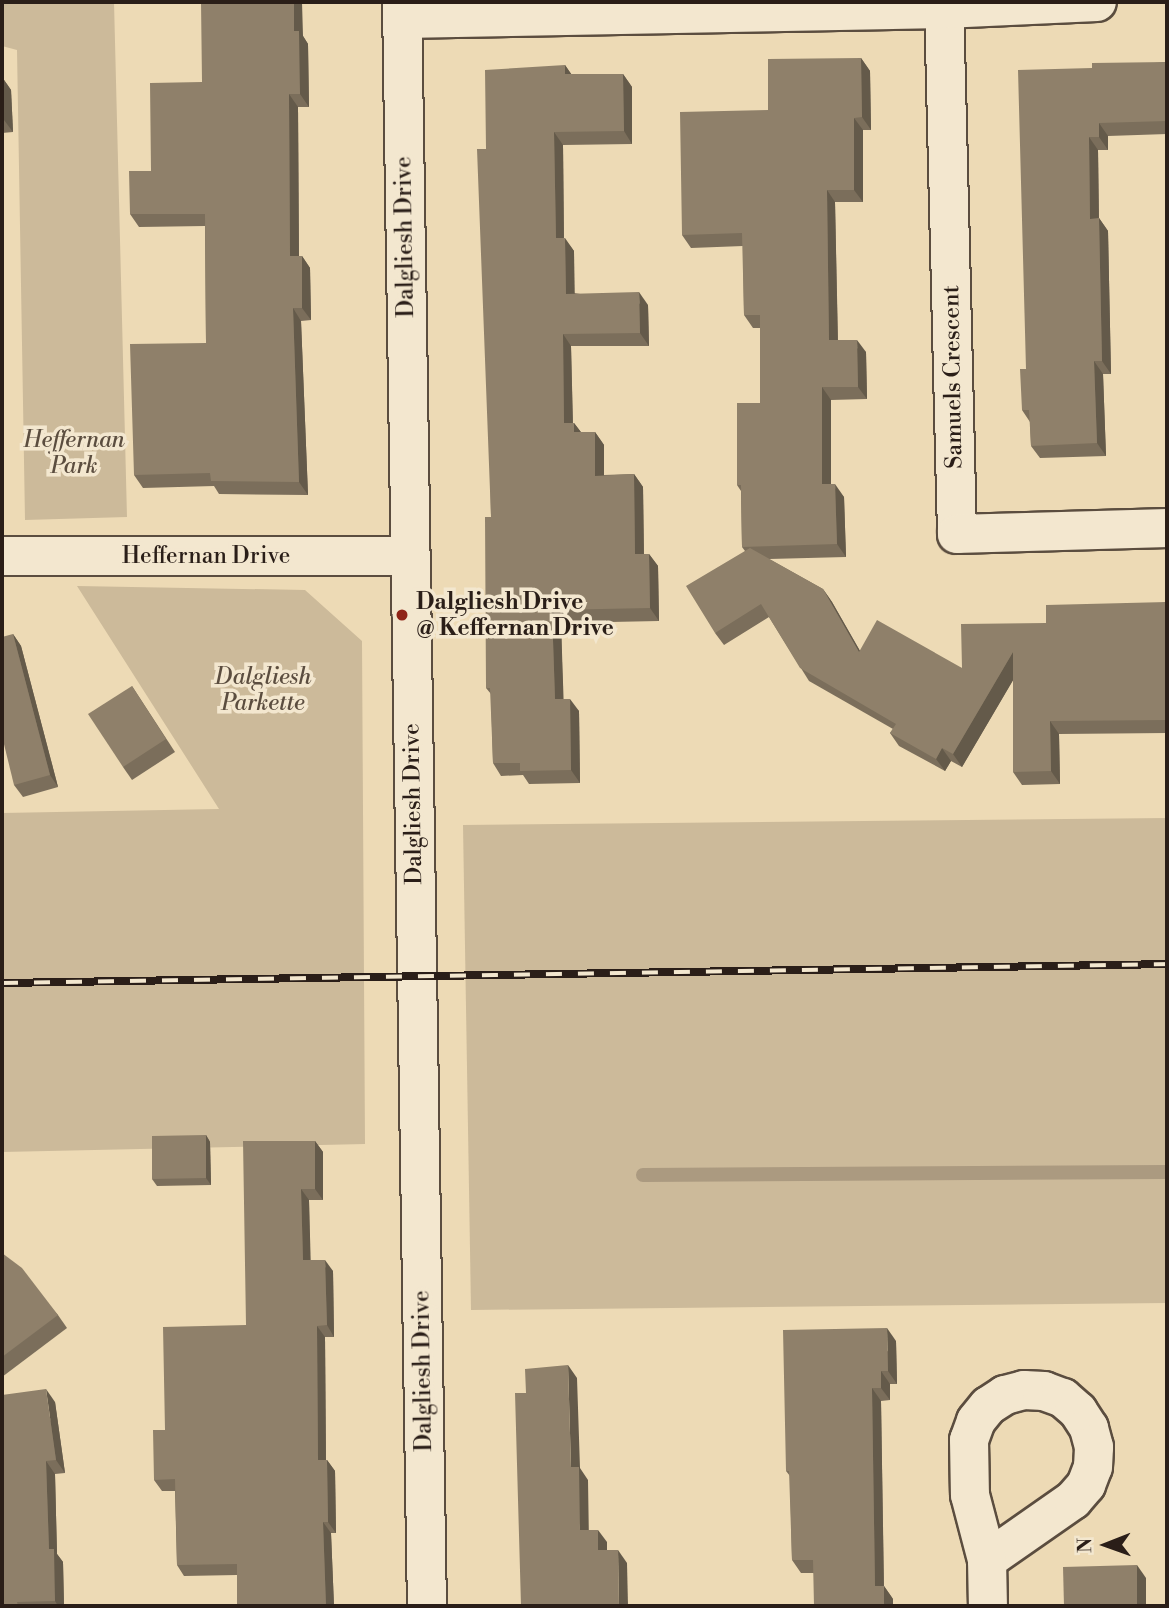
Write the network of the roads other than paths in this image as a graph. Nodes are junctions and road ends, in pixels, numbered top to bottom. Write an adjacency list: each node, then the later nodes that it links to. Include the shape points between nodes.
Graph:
1 (1097, 2): 2 (street)
2 (944, 5): 3 (street); 4 (street, Samuels Crescent, via 957,534)
3 (402, 10): 6 (street, Dalgliesh Drive)
4 (1167, 528)
5 (2, 556): 6 (street, Heffernan Drive)
6 (410, 556): 8 (street, Dalgliesh Drive)
7 (987, 1560): 9 (street)
8 (427, 1606)
9 (988, 1606)

